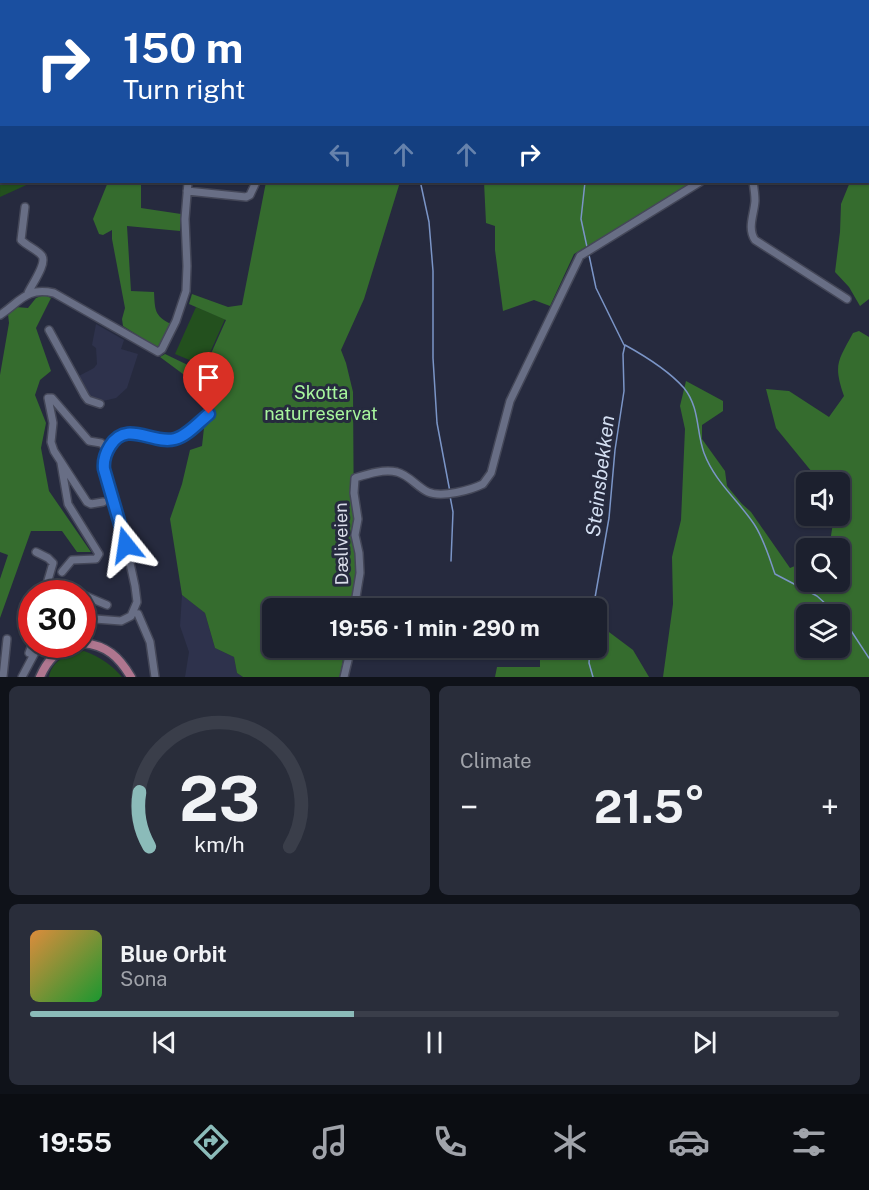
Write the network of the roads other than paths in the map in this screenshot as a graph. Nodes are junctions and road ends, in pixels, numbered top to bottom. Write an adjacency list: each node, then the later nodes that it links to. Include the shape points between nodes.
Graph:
1 (188, 183): 5 (street)
2 (256, 183): 5 (street, via 246,197)
3 (698, 183): 19 (street, Dæliveien, via 580,256 510,401 491,473 483,484 441,494 428,492 395,472 355,478 360,573)
4 (753, 183): 8 (street, via 751,227 755,240)
5 (187, 191): 7 (street, via 186,291 176,321 158,352 62,297 47,292)
6 (25, 207): 7 (street, via 21,240 43,258)
7 (28, 293): 9 (street)
8 (847, 299)
9 (0, 315)
10 (49, 330): 11 (street, via 85,396)
11 (100, 404)
12 (209, 414): 13 (street, via 172,440 126,433 114,439)
13 (108, 450): 14 (street, via 83,436 52,398 48,401 53,423 52,447); 23 (street, via 104,469 126,545 137,602 131,616 121,621)
14 (60, 459): 15 (street, via 87,502); 17 (street, via 68,504 99,554 92,560 72,560)
15 (102, 502)
16 (36, 552): 18 (street, via 53,563)
17 (62, 572)
18 (48, 580)
19 (356, 598)
20 (96, 600): 21 (street)
21 (107, 605)
22 (138, 615): 33 (street, via 150,642)
23 (96, 619)
24 (7, 639): 29 (street)
25 (96, 646): 32 (main road, via 111,652)
26 (32, 658): 30 (street)
27 (52, 658): 31 (main road)
28 (349, 658): 34 (street)
29 (3, 677)
30 (22, 677)
31 (40, 677)
32 (131, 677)
33 (155, 677)
34 (344, 677)

